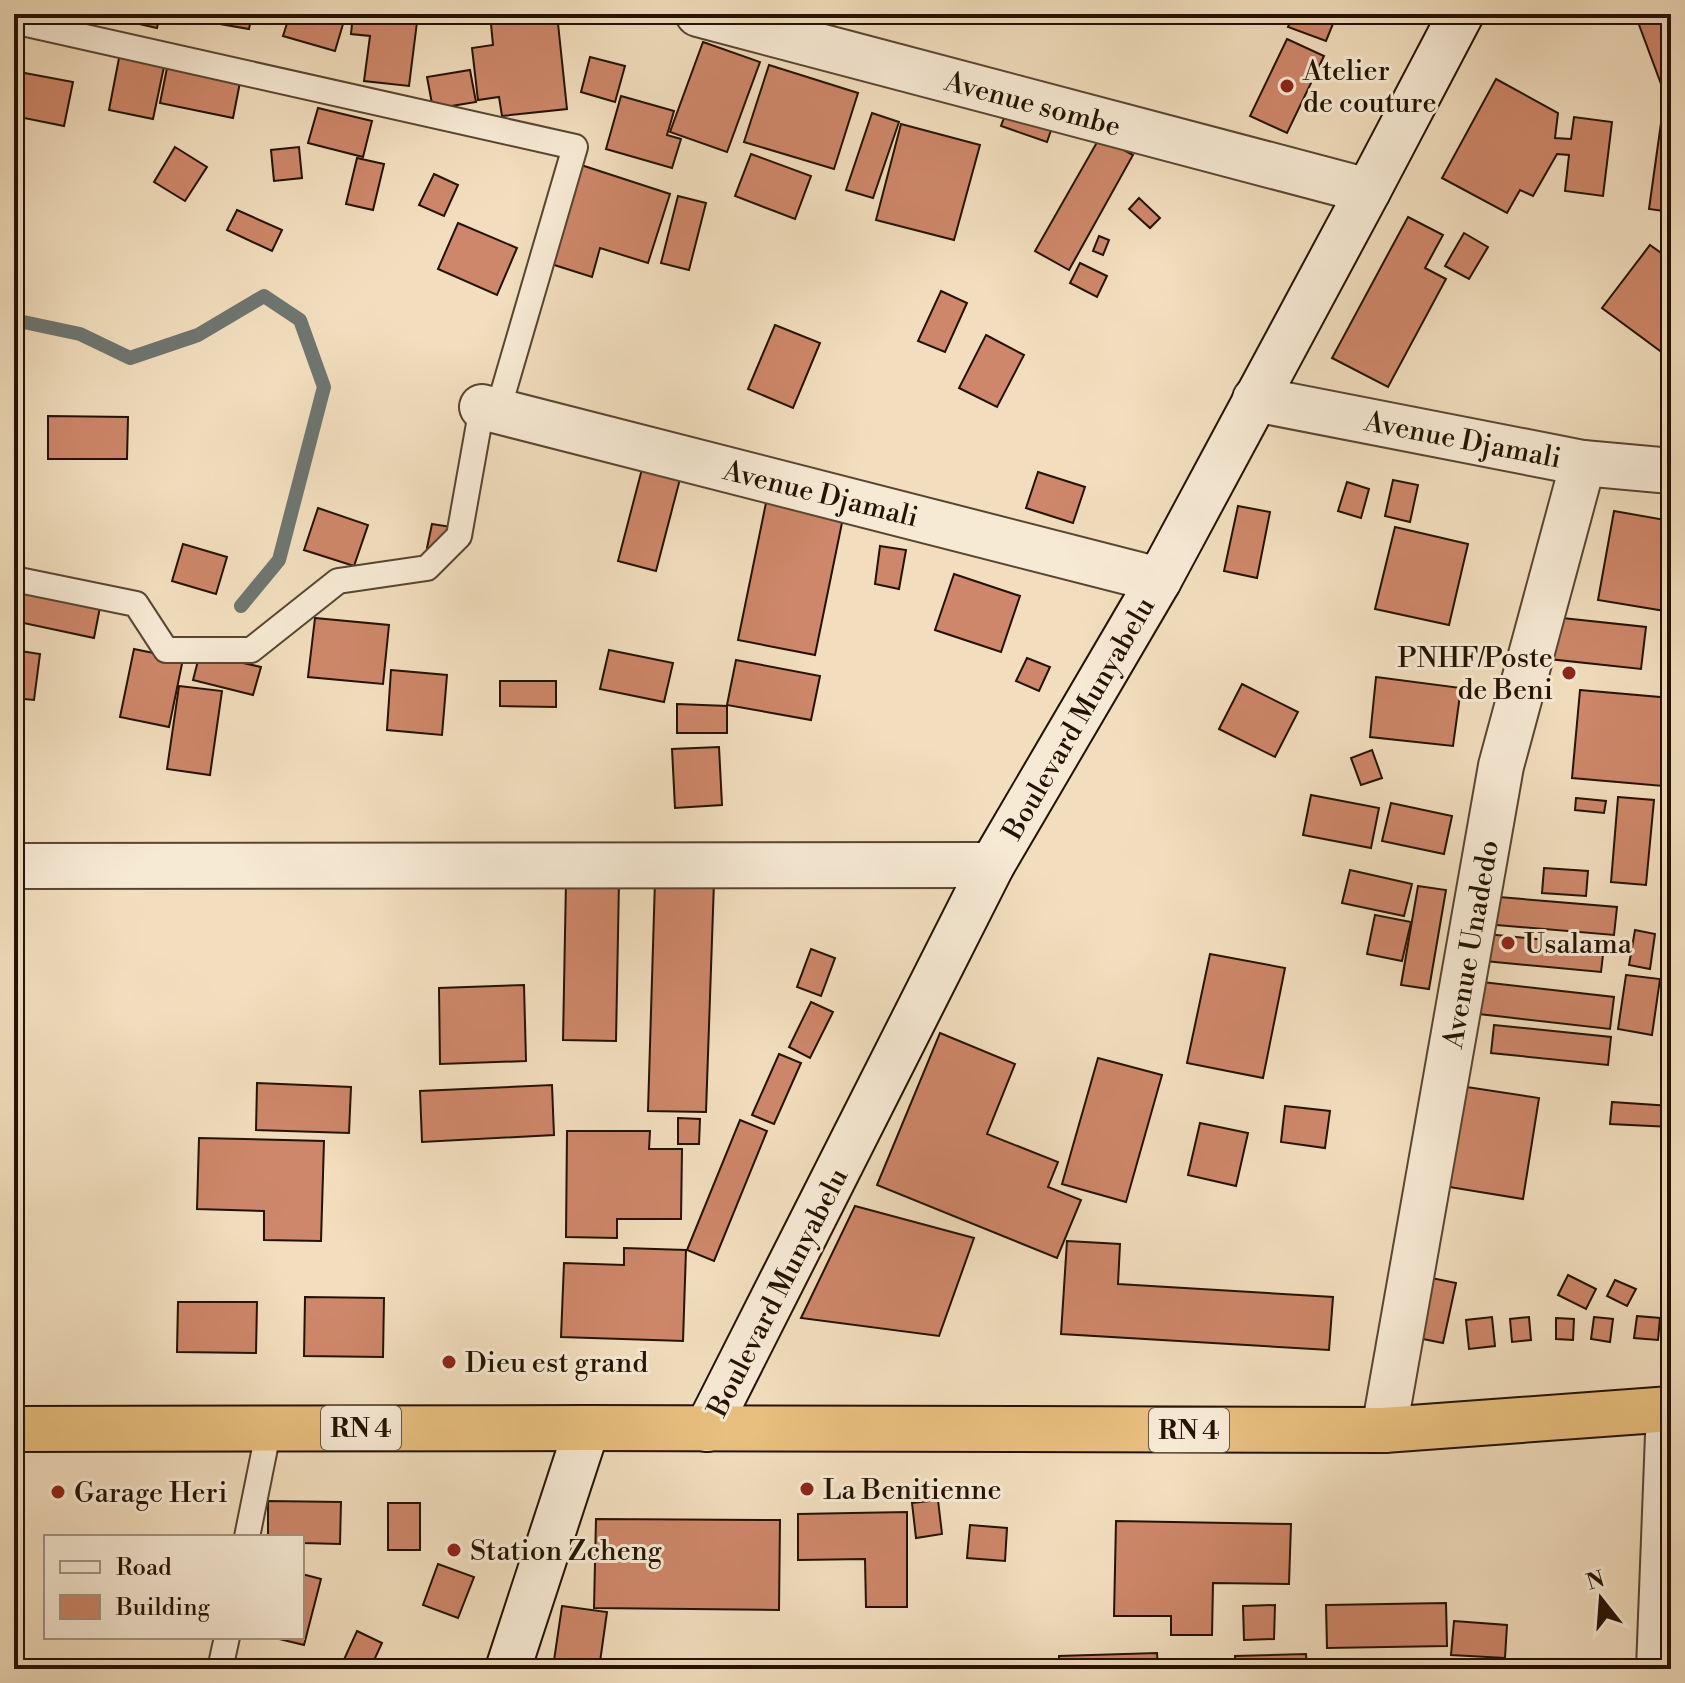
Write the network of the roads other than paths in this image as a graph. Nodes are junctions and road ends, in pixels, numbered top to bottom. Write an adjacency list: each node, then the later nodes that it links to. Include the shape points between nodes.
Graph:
1 (698, 14): 4 (street, Avenue sombe)
2 (1461, 14): 4 (street, Boulevard Munyabelu)
3 (18, 22): 6 (lane, via 575,147)
4 (1368, 191): 5 (street, Boulevard Munyabelu)
5 (1255, 399): 7 (street, Avenue Djamali); 10 (street, Boulevard Munyabelu)
6 (490, 409): 9 (lane, via 459,536 427,568 338,581 251,650 166,650 136,604); 10 (street, Avenue Djamali)
7 (1583, 463): 8 (street, Avenue Djamali); 18 (street, Avenue Unadedo, via 1501,766)
8 (1671, 471)
9 (14, 579)
10 (1159, 580): 11 (street, Boulevard Munyabelu)
11 (992, 865): 12 (street); 17 (street, Boulevard Munyabelu)
12 (14, 866)
13 (1670, 1409): 18 (highway, RN 4); 23 (street)
14 (269, 1428): 15 (highway, RN 4); 16 (highway, RN 4); 19 (lane)
15 (587, 1428): 17 (highway, RN 4); 22 (street)
16 (14, 1429)
17 (707, 1429): 18 (highway, RN 4)
18 (1384, 1430)
19 (247, 1535)
20 (227, 1639): 21 (lane)
21 (220, 1669)
22 (508, 1669)
23 (1659, 1669)

